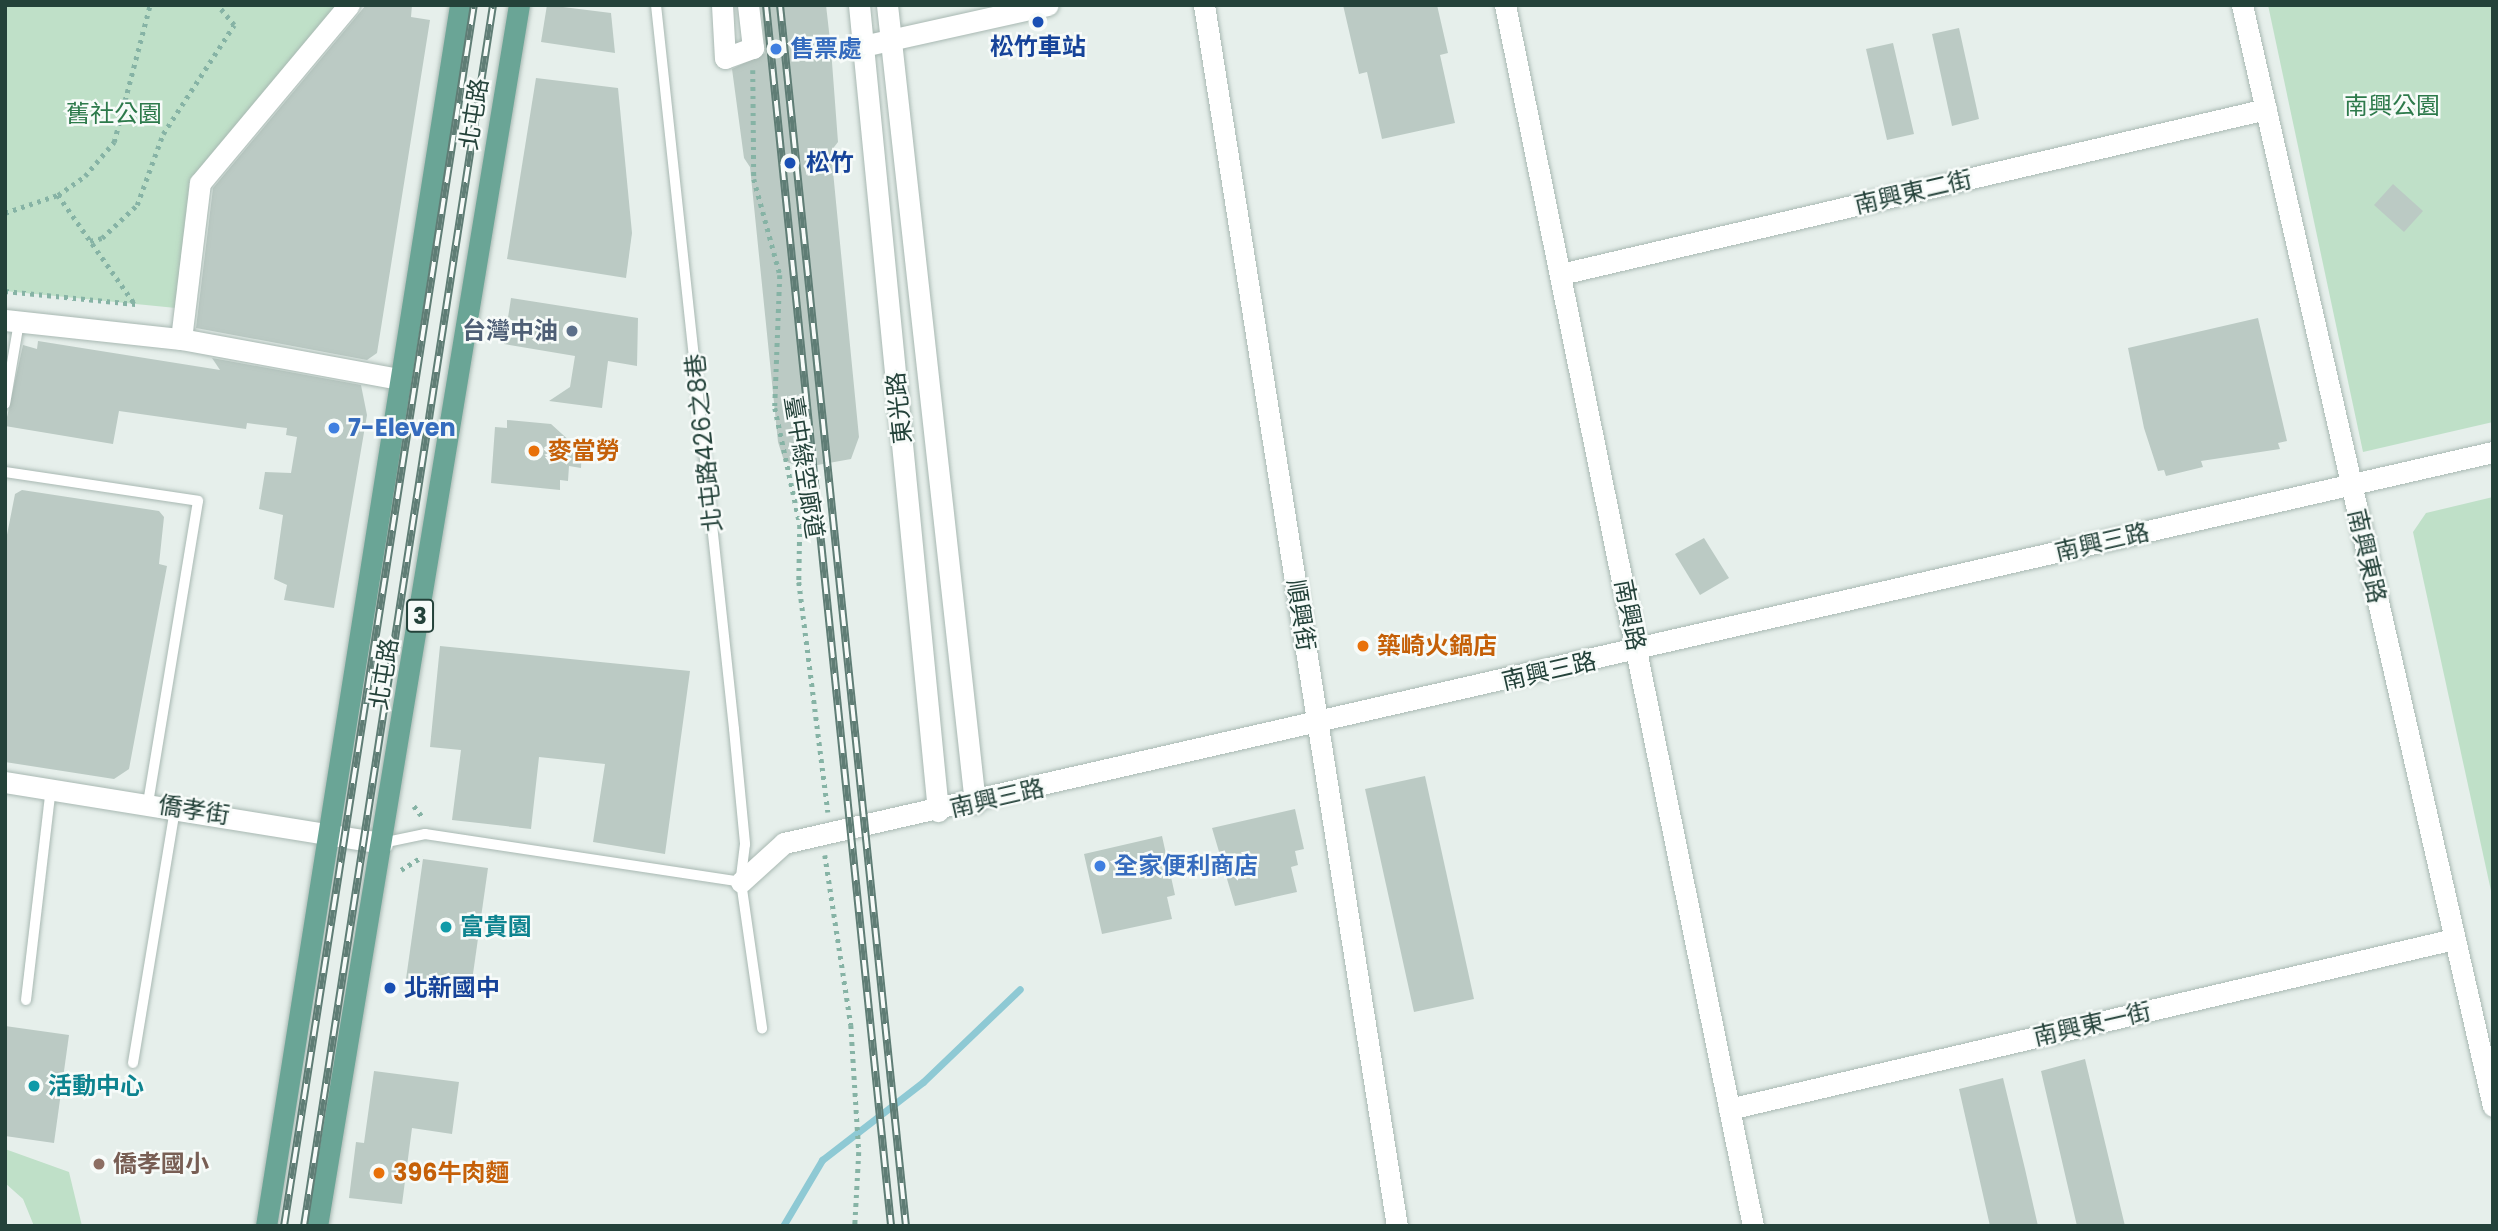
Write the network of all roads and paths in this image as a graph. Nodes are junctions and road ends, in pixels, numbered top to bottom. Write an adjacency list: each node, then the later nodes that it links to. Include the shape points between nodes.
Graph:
1 (150, 5): 19 (path, via 114,142 85,176)
2 (218, 5): 21 (path, via 234,25 163,134 137,205 102,238)
3 (349, 5): 25 (street, via 200,183)
4 (460, 5): 26 (main road, 北屯路)
5 (519, 5): 43 (main road, 北屯路 / 3)
6 (722, 5): 17 (street, via 724,58)
7 (748, 5): 17 (street)
8 (859, 5): 16 (street, 東光路)
9 (887, 5): 15 (street, 東光路)
10 (1048, 5): 15 (street)
11 (1204, 5): 32 (street, 順興街)
12 (1505, 5): 22 (street, 南興路)
13 (2242, 5): 18 (street, 南興東路)
14 (658, 11): 46 (lane, 北屯路426之8巷, via 745,844)
15 (891, 41): 16 (street); 36 (street, 東光路)
16 (863, 46): 39 (street, 東光路)
17 (750, 49): 42 (path, 臺中綠空廊道, via 754,179 780,275 775,408 800,526 799,582 825,761)
18 (2266, 110): 22 (street, 南興東二街); 30 (street, 南興東路)
19 (58, 195): 20 (path); 21 (path)
20 (5, 213)
21 (90, 241): 23 (path, via 135,304)
22 (1560, 274): 31 (street, 南興路)
23 (5, 291)
24 (12, 321): 25 (street); 27 (lane)
25 (181, 339): 26 (street)
26 (400, 379): 41 (main road, 北屯路)
27 (5, 404)
28 (2493, 452): 30 (street, 南興三路)
29 (5, 472): 35 (lane, via 198,501)
30 (2351, 484): 31 (street, 南興三路); 47 (street, 南興東路)
31 (1637, 650): 32 (street, 南興三路); 52 (street, 南興路)
32 (1319, 723): 36 (street, 南興三路); 56 (street, 順興街)
33 (5, 782): 34 (street, 僑孝街)
34 (51, 788): 35 (street, 僑孝街); 48 (lane)
35 (148, 803): 37 (street, 僑孝街)
36 (975, 803): 39 (street, 南興三路)
37 (175, 806): 41 (street, 僑孝街); 50 (lane)
38 (414, 806): 40 (path)
39 (938, 811): 42 (street, 南興三路)
40 (426, 821)
41 (329, 834): 43 (street, 僑孝街); 53 (main road, 北屯路)
42 (829, 835): 46 (street, 南興三路, via 784,843); 55 (path, 臺中綠空廊道, via 825,855 851,1026 858,1143)
43 (382, 843): 46 (lane, via 425,834); 54 (main road, 北屯路 / 3)
44 (422, 857): 45 (path)
45 (401, 870)
46 (741, 881): 49 (lane, 北屯路426之8巷)
47 (2454, 939): 51 (street, 南興東路); 52 (street, 南興東一街)
48 (26, 1000)
49 (762, 1028)
50 (133, 1063)
51 (2493, 1106)
52 (1729, 1109): 57 (street, 南興路)
53 (266, 1226)
54 (317, 1226)
55 (855, 1226)
56 (1397, 1226)
57 (1753, 1226)

